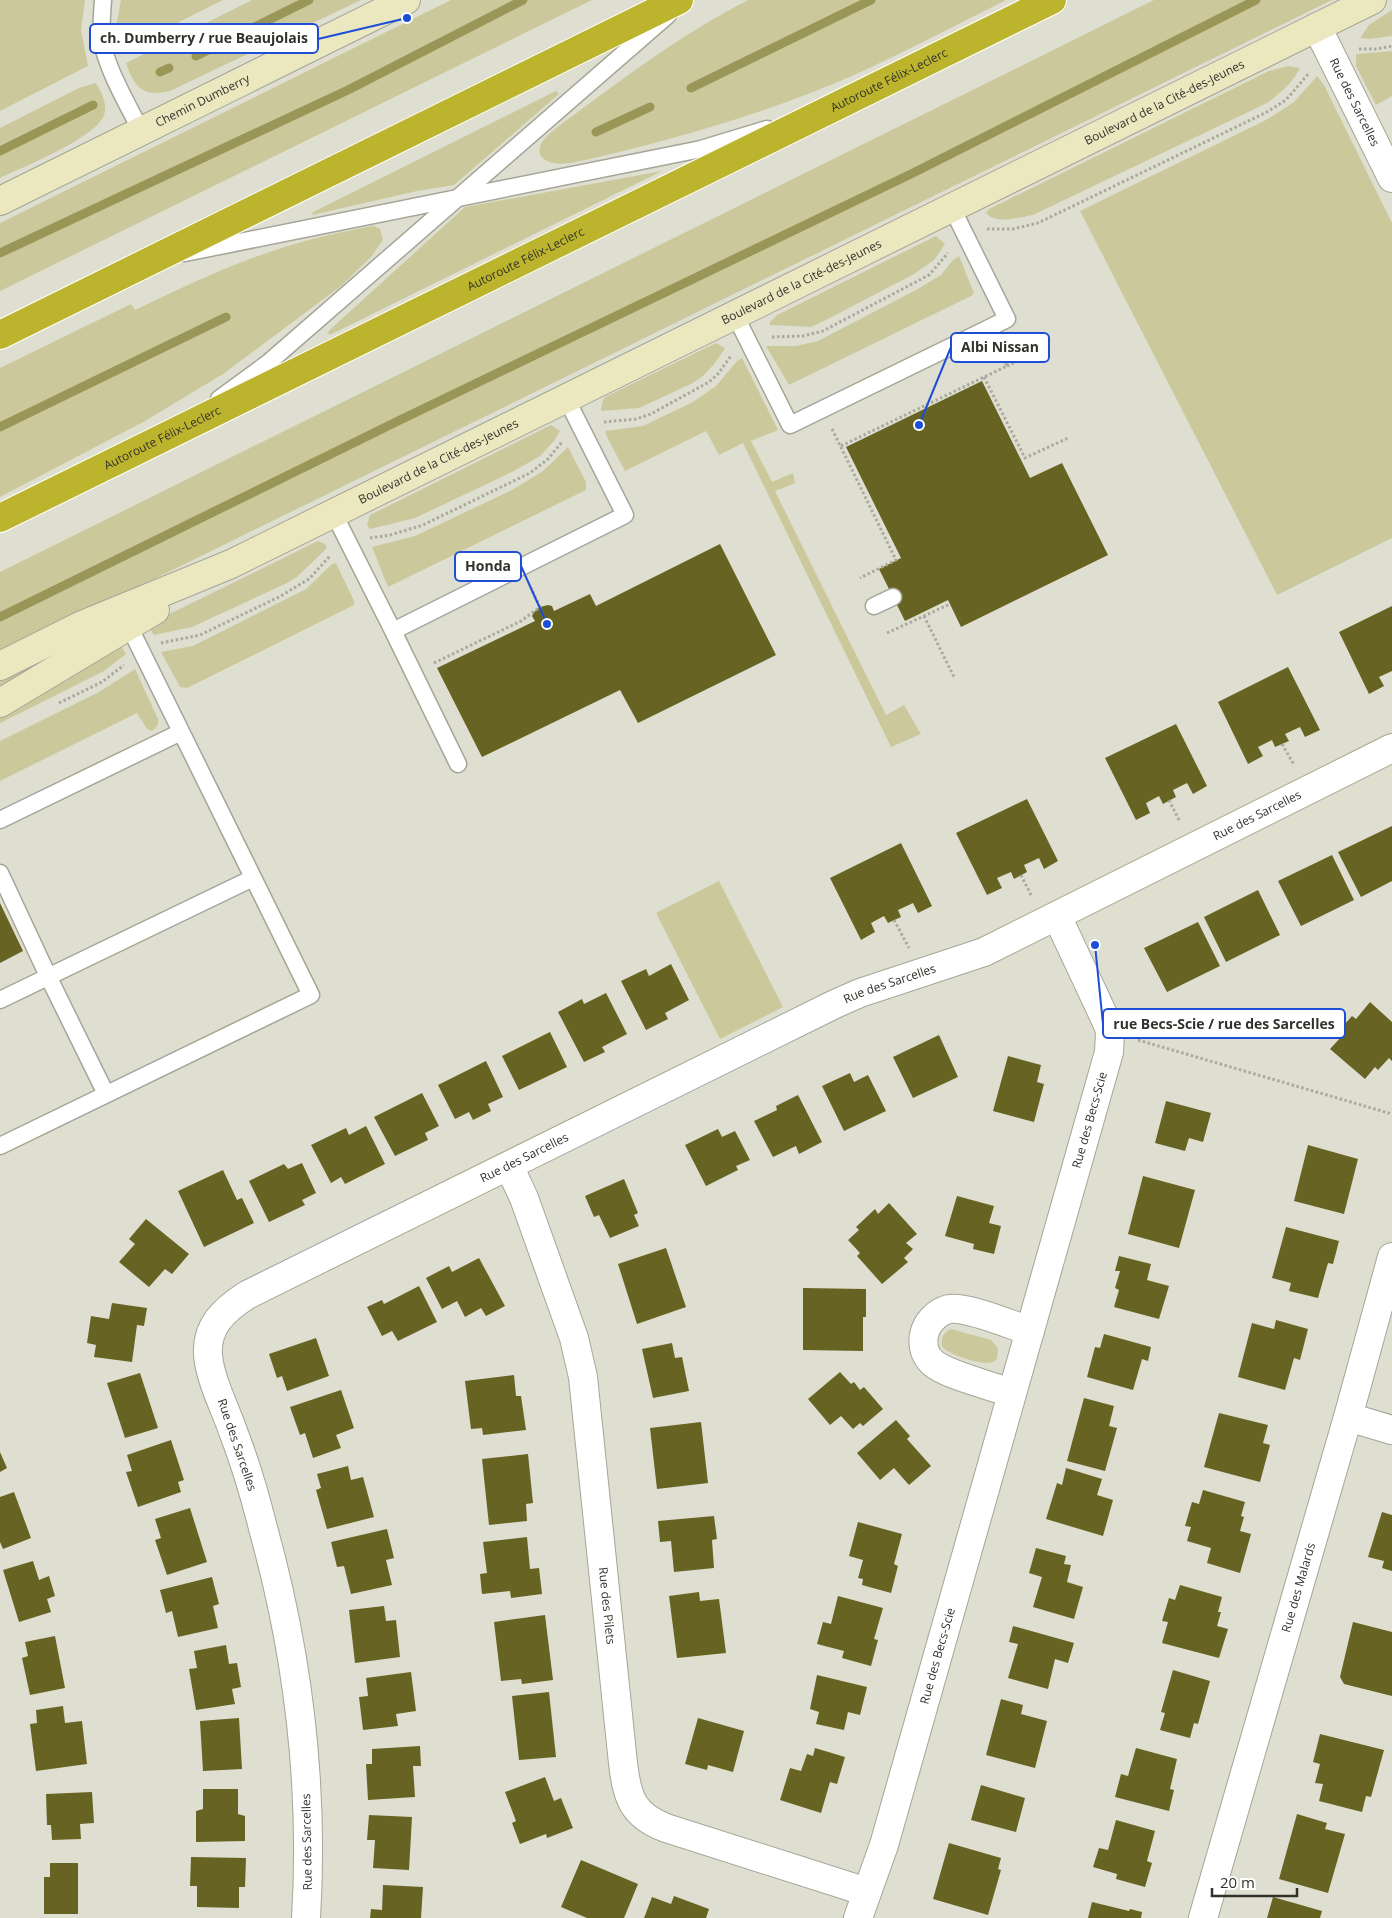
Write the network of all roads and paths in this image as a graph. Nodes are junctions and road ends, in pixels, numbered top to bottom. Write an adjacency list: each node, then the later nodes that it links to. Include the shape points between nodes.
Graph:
1 (103, 0): 12 (lane, via 103,47)
2 (406, 0): 12 (street, Chemin Dumberry)
3 (679, 0): 19 (highway)
4 (684, 0): 14 (lane)
5 (1052, 0): 11 (highway, Autoroute Félix-Leclerc)
6 (1372, 0): 7 (street, Boulevard de la Cité-des-Jeunes)
7 (1316, 27): 13 (street, Rue des Sarcelles); 16 (street, Boulevard de la Cité-des-Jeunes)
8 (1392, 46): 9 (path)
9 (1355, 49)
10 (1309, 73): 17 (path, via 1286,100 1268,112 1038,223 1013,229)
11 (828, 111): 14 (lane, via 700,149); 31 (highway, Autoroute Félix-Leclerc)
12 (141, 131): 15 (street, Chemin Dumberry)
13 (1392, 178)
14 (457, 198): 19 (lane); 31 (lane, via 268,363)
15 (0, 201)
16 (952, 208): 20 (street, Boulevard de la Cité-des-Jeunes); 20 (lane, via 1007,319 978,334 790,425)
17 (986, 228)
18 (952, 250): 22 (path, via 929,275 823,331 803,336)
19 (153, 260): 21 (highway)
20 (735, 315): 28 (street, Boulevard de la Cité-des-Jeunes)
21 (0, 335)
22 (771, 337)
23 (998, 344): 26 (path)
24 (732, 354): 29 (path, via 709,382 651,414 636,420)
25 (1026, 357): 26 (path)
26 (1007, 366): 27 (path)
27 (984, 377): 33 (path, via 1025,458); 34 (path)
28 (566, 398): 35 (street, Boulevard de la Cité-des-Jeunes); 46 (lane, via 625,515)
29 (602, 422)
30 (825, 433): 34 (path, via 832,429)
31 (169, 435): 36 (highway, Autoroute Félix-Leclerc)
32 (565, 438): 37 (path, via 530,473 423,525)
33 (1068, 438)
34 (841, 446): 39 (path, via 896,560)
35 (333, 512): 45 (street, Boulevard de la Cité-des-Jeunes); 46 (lane)
36 (0, 518)
37 (369, 539)
38 (330, 555): 48 (path, via 309,579 279,597 200,635)
39 (860, 578)
40 (893, 597): 42 (lane)
41 (950, 604): 44 (path)
42 (874, 606)
43 (540, 607): 49 (path, via 521,622)
44 (924, 616): 47 (path); 51 (path)
45 (125, 618): 50 (street, Boulevard de la Cité-des-Jeunes, via 80,626); 52 (street, Boulevard de la Cité-des-Jeunes); 53 (lane)
46 (393, 631): 56 (lane)
47 (887, 633)
48 (153, 644)
49 (430, 665)
50 (0, 666)
51 (954, 677)
52 (0, 703)
53 (181, 732): 59 (lane); 63 (lane)
54 (1282, 744): 57 (path)
55 (1392, 748): 64 (street, Rue des Sarcelles)
56 (458, 764)
57 (1298, 773)
58 (1169, 800): 60 (path)
59 (0, 820)
60 (1181, 823)
61 (0, 873): 67 (lane)
62 (1021, 876): 64 (path)
63 (253, 878): 67 (lane); 70 (lane, via 311,995)
64 (1046, 909): 73 (street, Rue des Sarcelles, via 984,952 848,997); 75 (street, Rue des Becs-Scie, via 1104,1014 1110,1040)
65 (894, 920): 66 (path)
66 (912, 954)
67 (48, 976): 68 (lane); 70 (lane)
68 (0, 1000)
69 (1131, 1040): 71 (path, via 1148,1042)
70 (106, 1094): 72 (lane)
71 (1392, 1114)
72 (0, 1146)
73 (509, 1166): 79 (street, Rue des Pilets, via 561,1300 580,1364 624,1771 632,1804 646,1819 666,1828); 80 (street, Rue des Sarcelles, via 247,1296 226,1309 210,1334 210,1366 238,1443 263,1527 294,1669 306,1790)
74 (1392, 1257): 77 (street, Rue des Malards)
75 (1030, 1331): 76 (street, Rue des Becs-Scie); 76 (street, via 968,1311 950,1309 936,1316 926,1328 923,1346 931,1362)
76 (1011, 1393): 79 (street, Rue des Becs-Scie, via 884,1844)
77 (1348, 1417): 78 (street); 82 (street, Rue des Malards)
78 (1392, 1430)
79 (867, 1892): 81 (street, Rue des Becs-Scie)
80 (306, 1918)
81 (858, 1918)
82 (1203, 1918)

